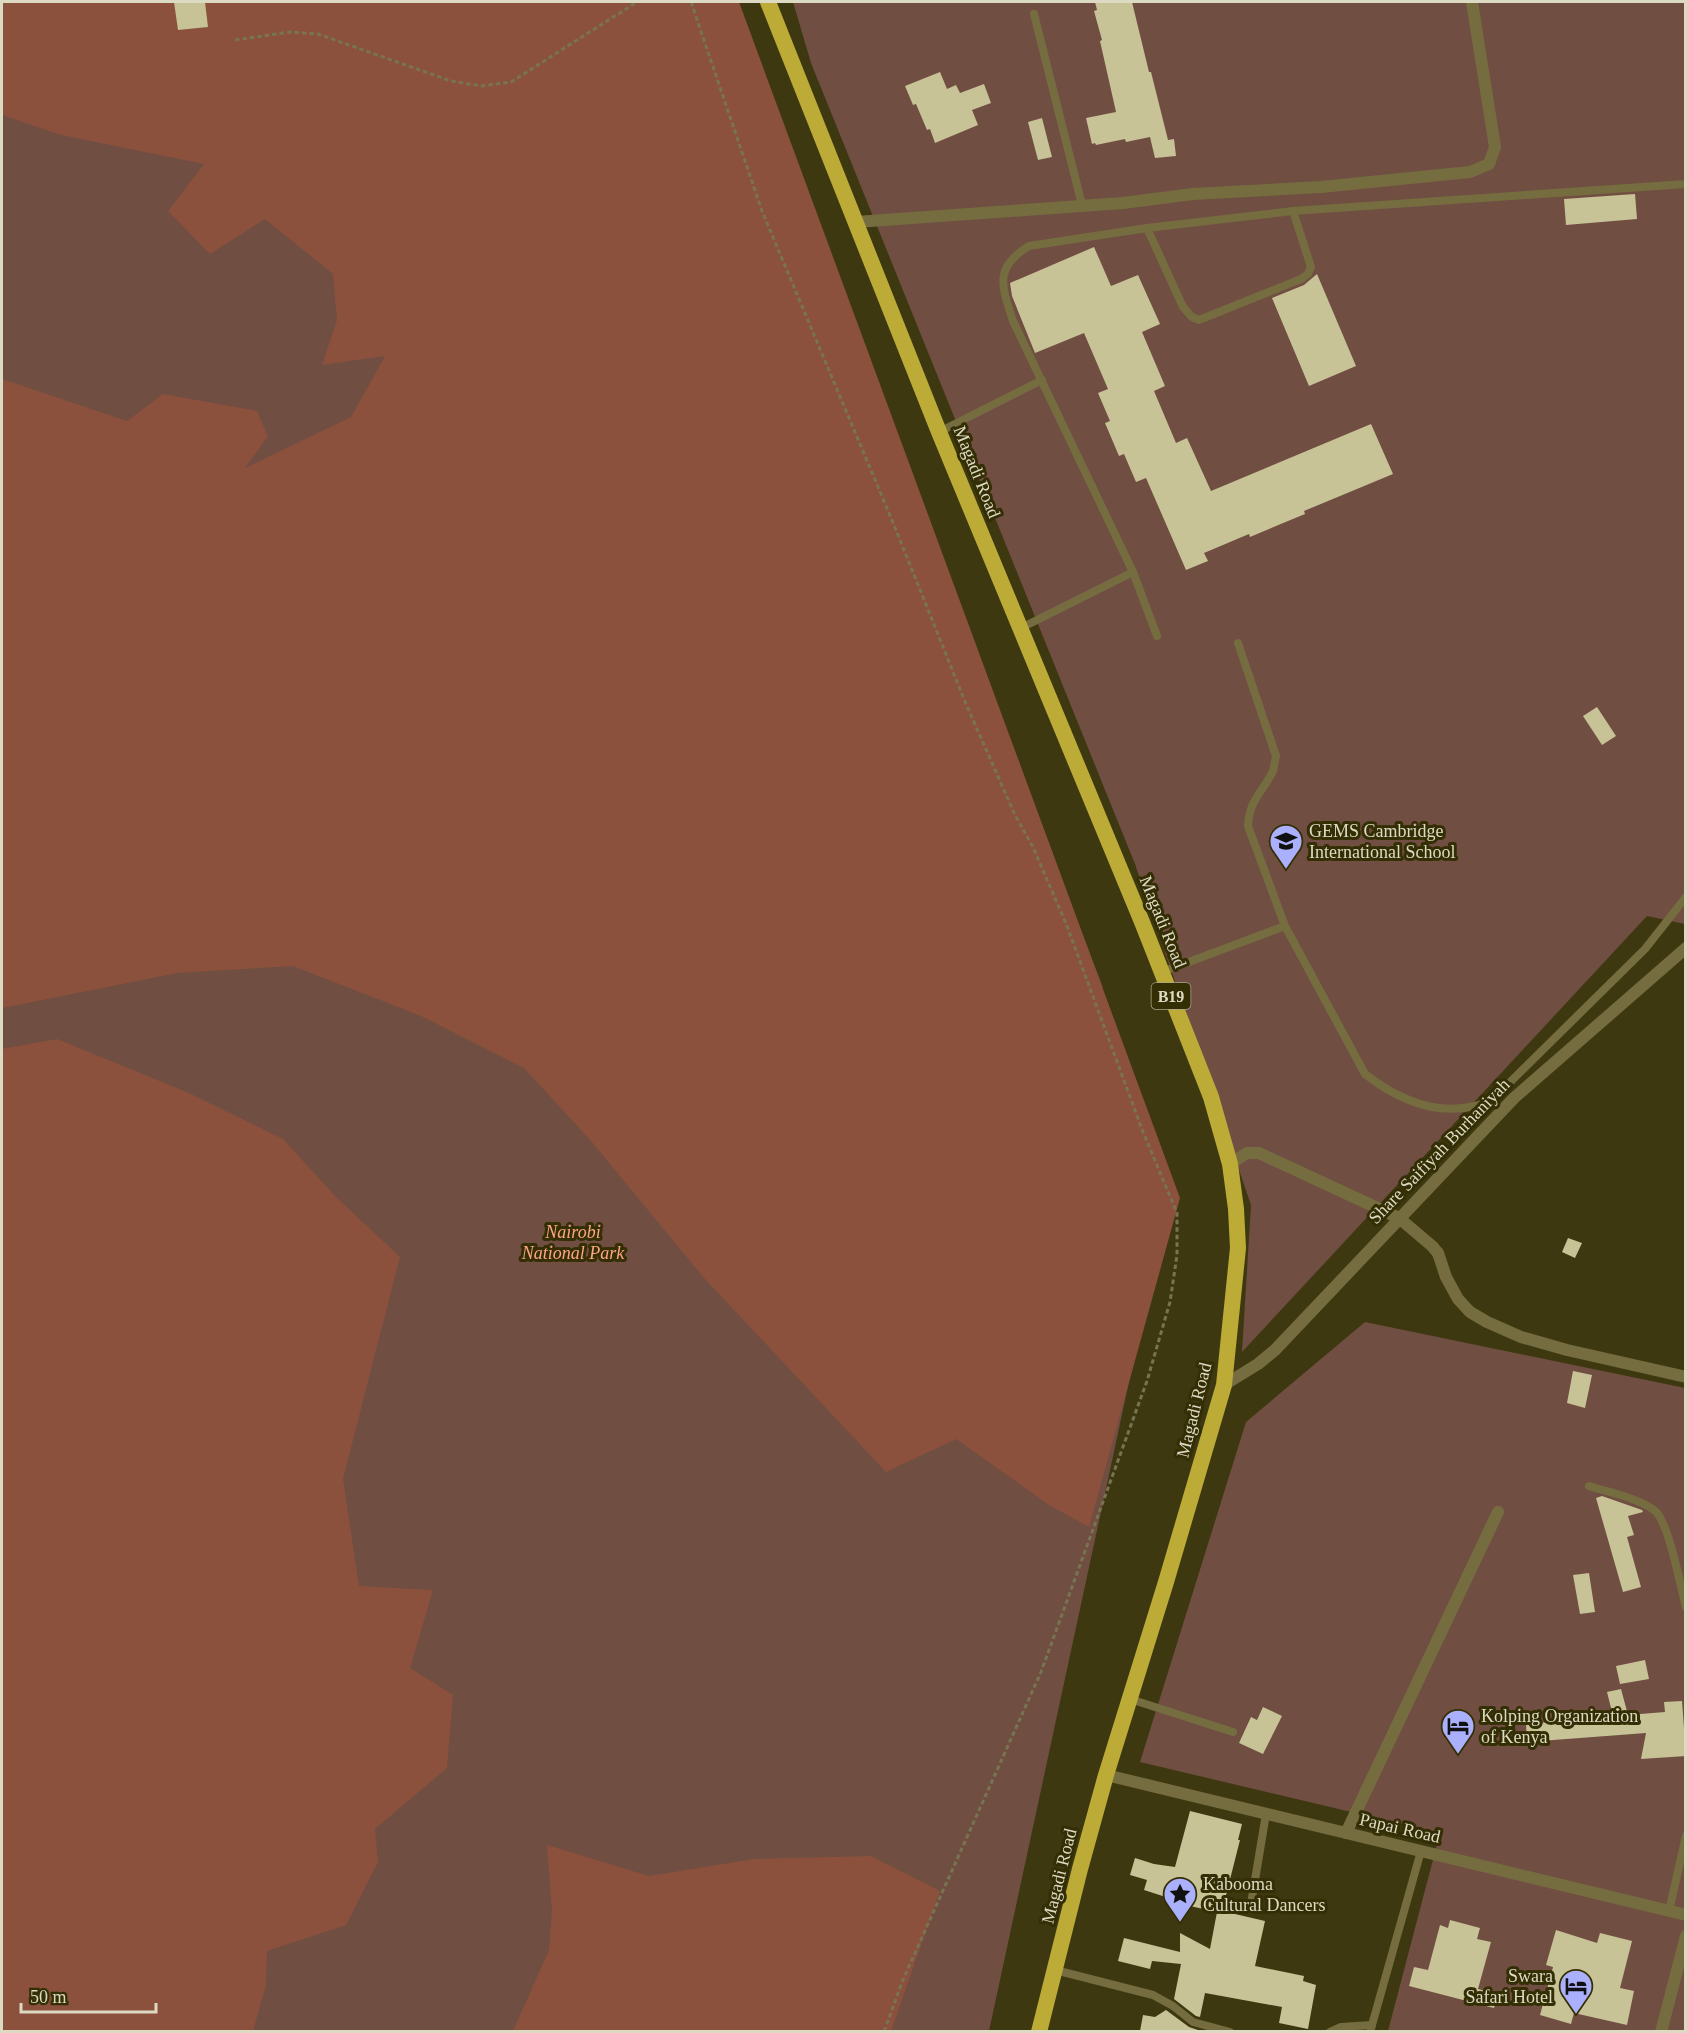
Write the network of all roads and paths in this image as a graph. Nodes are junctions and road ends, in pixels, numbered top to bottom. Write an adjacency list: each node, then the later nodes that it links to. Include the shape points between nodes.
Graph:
1 (637, 2): 6 (path, via 511,82 482,87 451,81 318,34 290,32)
2 (691, 2): 42 (path, via 762,211 966,704 1067,926 1177,1213 1177,1255 1170,1302 1147,1381 1041,1672 902,1982)
3 (768, 2): 10 (highway, Magadi Road / B19)
4 (1472, 2): 8 (street, via 1495,147 1489,164 1480,170)
5 (1034, 14): 8 (lane)
6 (235, 40)
7 (1686, 184): 9 (lane)
8 (1082, 206): 10 (street)
9 (1293, 211): 11 (lane); 11 (lane, via 1311,267 1308,274 1199,320 1183,307)
10 (856, 222): 13 (highway, Magadi Road / B19)
11 (1147, 228): 12 (lane, via 1029,246 1009,261 1003,290 1012,321)
12 (1042, 380): 13 (lane); 14 (lane)
13 (939, 432): 15 (highway, Magadi Road / B19)
14 (1133, 572): 15 (lane); 16 (lane)
15 (1021, 628): 21 (highway, Magadi Road / B19)
16 (1158, 636)
17 (1238, 643): 19 (lane, via 1276,756 1273,771 1254,799 1248,826)
18 (1686, 897): 19 (lane, via 1645,950 1496,1096 1476,1106 1450,1109 1404,1099 1365,1074)
19 (1285, 926): 21 (lane)
20 (1686, 948): 23 (street, Share Saifiyah Burhaniyah, via 1514,1098)
21 (1162, 972): 22 (highway, Magadi Road / B19, via 1211,1097)
22 (1230, 1164): 23 (street, via 1247,1153 1259,1153); 25 (highway, Magadi Road / B19, via 1238,1248)
23 (1398, 1218): 24 (street, via 1438,1253 1458,1299 1487,1322 1567,1350); 25 (street, Share Saifiyah Burhaniyah, via 1275,1350)
24 (1686, 1377)
25 (1224, 1385): 29 (highway, Magadi Road / B19)
26 (1589, 1486): 28 (lane, via 1642,1503 1657,1512 1665,1524)
27 (1498, 1512): 33 (street)
28 (1686, 1607)
29 (1130, 1699): 30 (lane); 31 (highway, Magadi Road / B19)
30 (1233, 1732)
31 (1106, 1775): 32 (street, Papai Road); 40 (highway, Magadi Road / B19)
32 (1266, 1814): 33 (street, Papai Road); 36 (lane)
33 (1346, 1833): 35 (street, Papai Road)
34 (1686, 1836): 37 (lane)
35 (1421, 1851): 37 (street, Papai Road); 41 (lane)
36 (1250, 1910)
37 (1669, 1911): 38 (street, Papai Road)
38 (1686, 1915)
39 (1686, 1936): 46 (street)
40 (1055, 1970): 43 (highway, Magadi Road / B19); 44 (lane, via 1153,1995 1193,2022)
41 (1371, 2028): 45 (lane, via 1341,2027)
42 (884, 2031)
43 (1039, 2031)
44 (1230, 2031)
45 (1330, 2031)
46 (1661, 2031)

